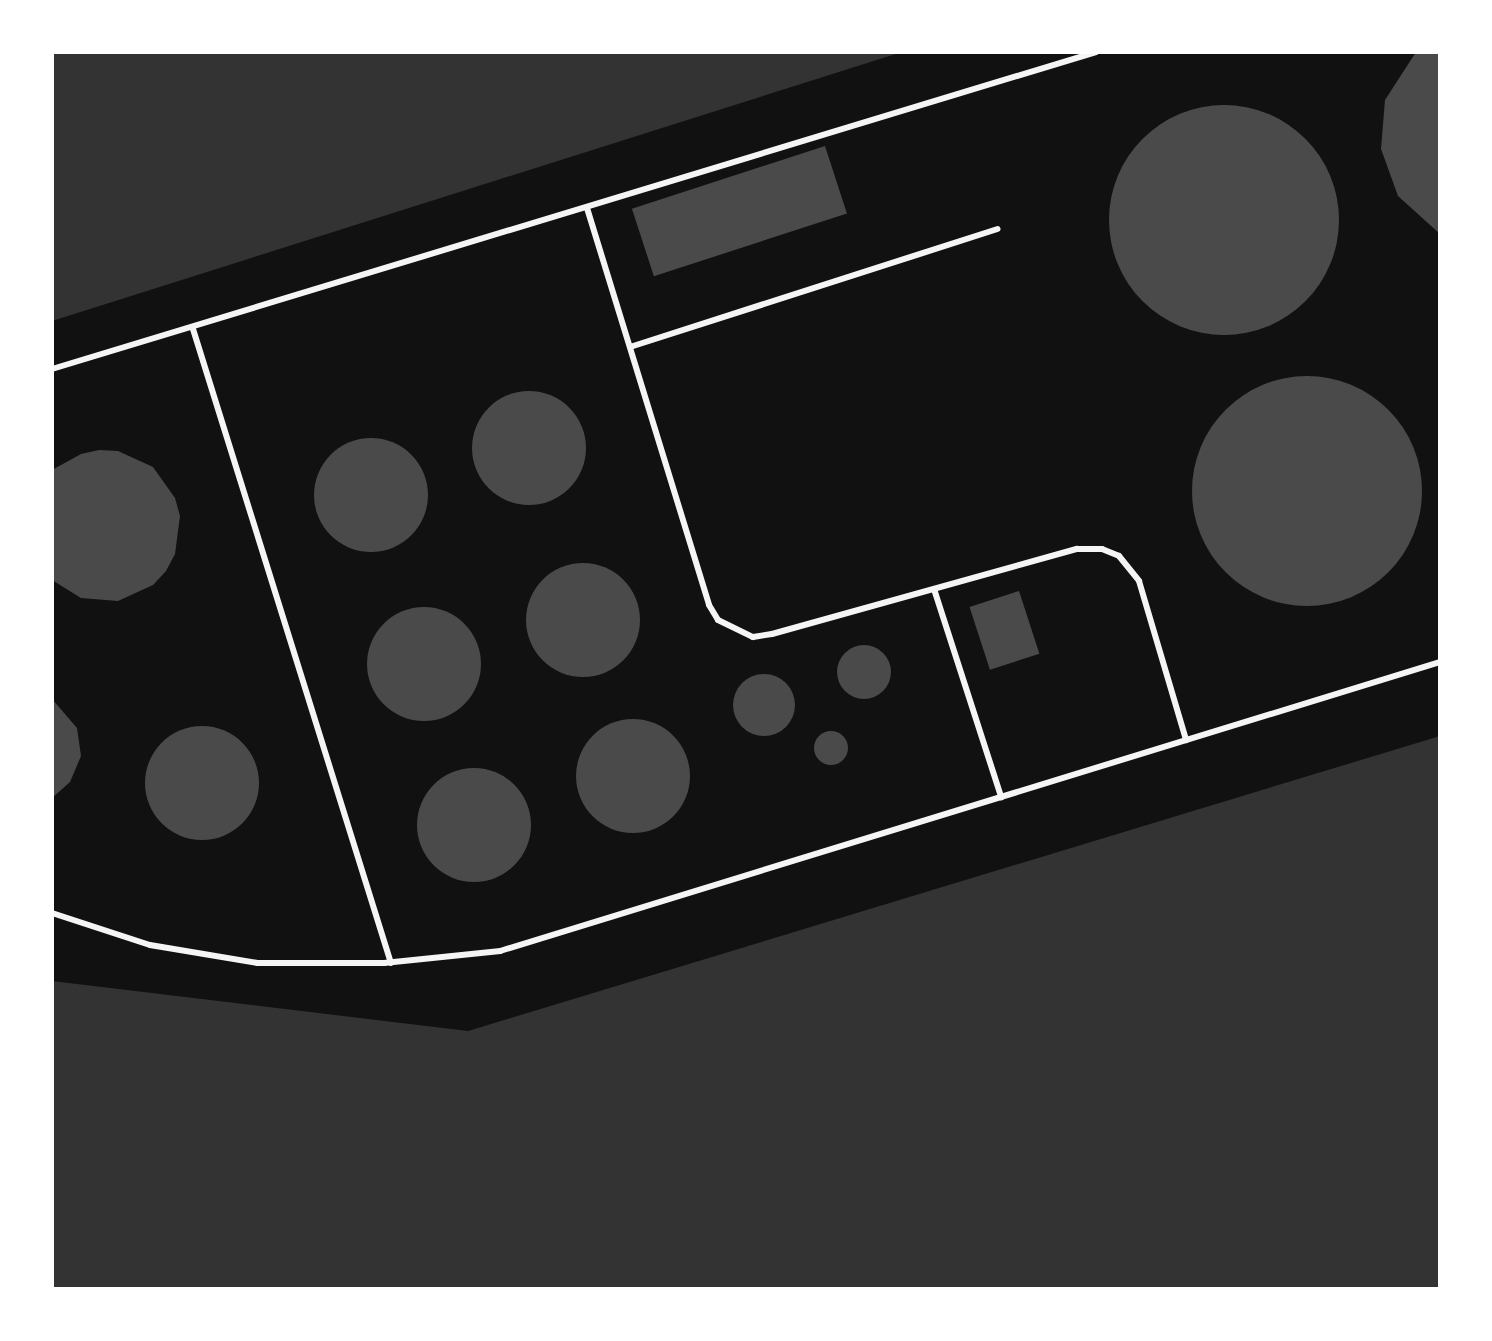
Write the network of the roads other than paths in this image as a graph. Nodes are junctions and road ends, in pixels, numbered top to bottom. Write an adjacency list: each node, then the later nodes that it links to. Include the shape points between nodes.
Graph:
1 (1096, 52): 2 (lane)
2 (587, 208): 4 (lane); 5 (lane)
3 (998, 229): 5 (lane)
4 (193, 329): 6 (lane); 12 (lane)
5 (630, 347): 7 (lane, via 718,620 753,637)
6 (52, 369)
7 (934, 589): 9 (lane, via 1077,549 1119,556 1139,581); 10 (lane)
8 (1440, 662): 9 (lane)
9 (1186, 740): 10 (lane)
10 (1001, 797): 12 (lane, via 500,951)
11 (52, 913): 12 (lane, via 150,945 258,963)
12 (391, 963)

